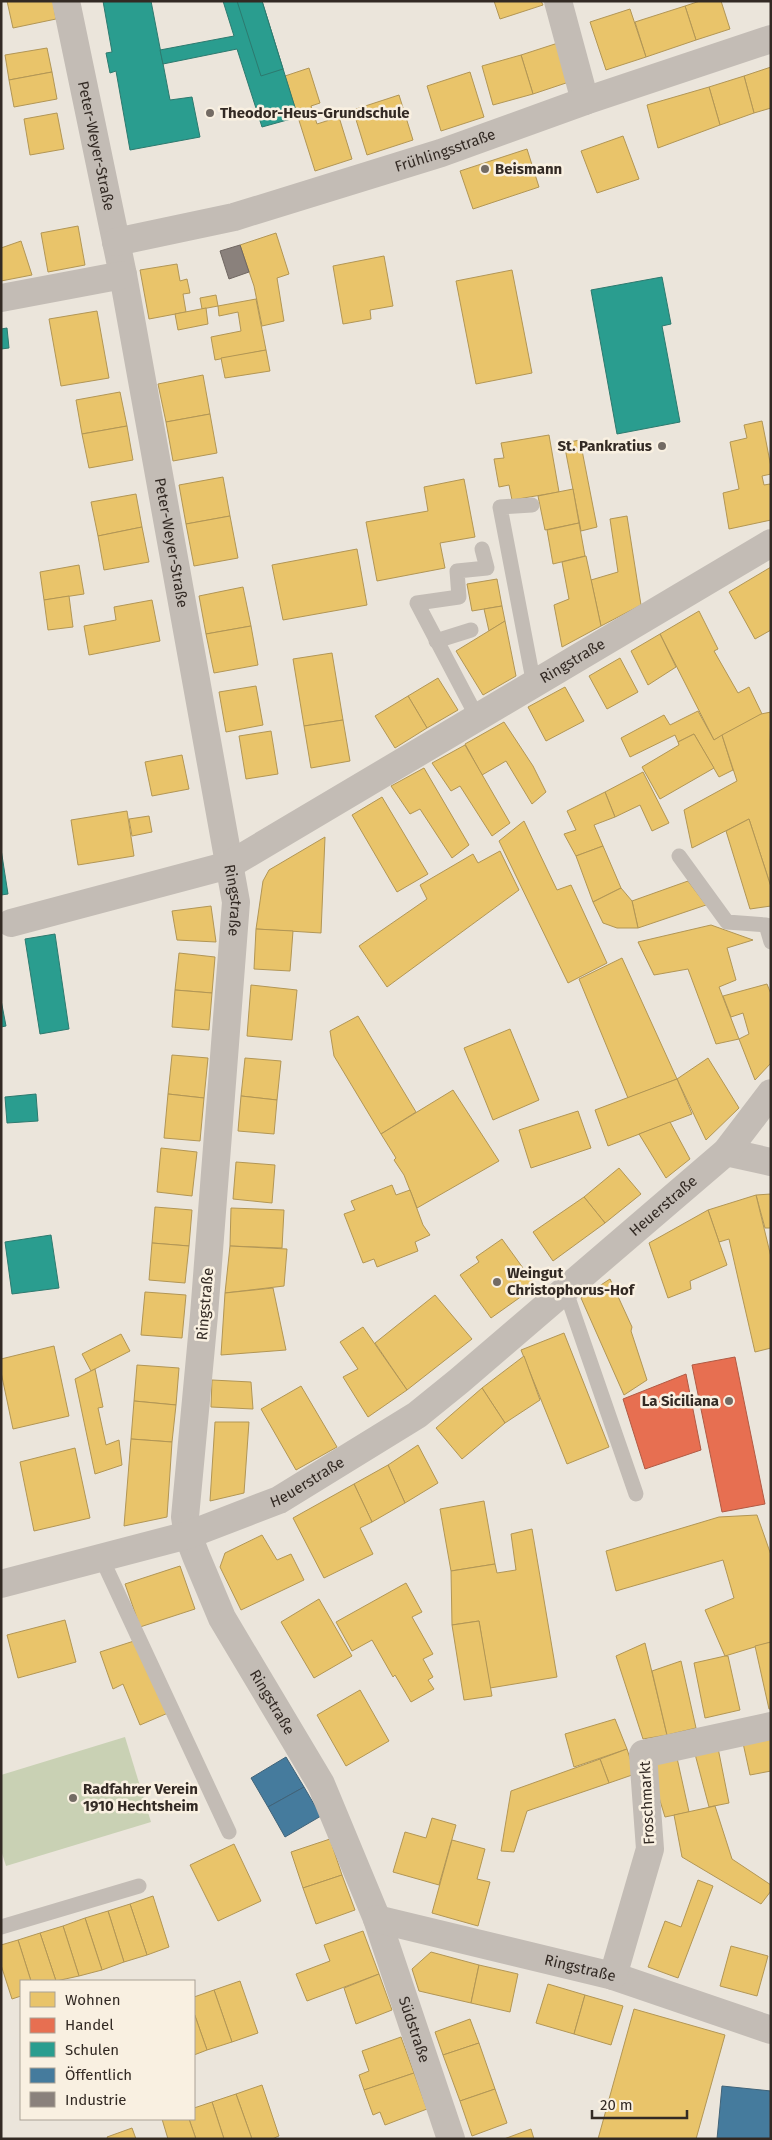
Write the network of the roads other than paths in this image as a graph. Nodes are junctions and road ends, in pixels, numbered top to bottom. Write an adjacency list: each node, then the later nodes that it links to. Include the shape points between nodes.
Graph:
1 (66, 1): 5 (street, Peter-Weyer-Straße)
2 (558, 1): 4 (street)
3 (771, 39): 4 (street, Frühlingsstraße)
4 (585, 101): 5 (street, Frühlingsstraße, via 441,153 234,217)
5 (116, 242): 6 (street, Peter-Weyer-Straße)
6 (123, 275): 7 (street); 16 (street, Peter-Weyer-Straße)
7 (1, 298)
8 (532, 505): 13 (lane, via 500,507)
9 (771, 543): 13 (street, Ringstraße)
10 (482, 549): 12 (lane, via 487,568 457,571 460,597 417,604)
11 (471, 630): 12 (lane)
12 (436, 641): 14 (lane)
13 (534, 685): 14 (street, Ringstraße)
14 (477, 718): 16 (street, Ringstraße)
15 (679, 856): 18 (lane, via 727,922 766,926)
16 (229, 865): 17 (street); 24 (street, Ringstraße, via 236,902 185,1517)
17 (11, 923)
18 (771, 942)
19 (771, 1092): 20 (street, Heuerstraße)
20 (726, 1152): 21 (street); 22 (street, Heuerstraße)
21 (771, 1162)
22 (565, 1289): 23 (lane); 24 (street, Heuerstraße, via 417,1415 279,1500)
23 (636, 1494)
24 (188, 1535): 25 (street, Heuerstraße); 30 (street, Ringstraße, via 222,1618 321,1784)
25 (100, 1557): 26 (street, Heuerstraße); 28 (lane)
26 (1, 1584)
27 (771, 1726): 32 (street, Froschmarkt, via 643,1754 650,1849)
28 (229, 1832)
29 (139, 1886): 31 (lane)
30 (377, 1919): 32 (street, Ringstraße); 34 (street, Südstraße)
31 (1, 1927)
32 (613, 1976): 33 (street, Ringstraße)
33 (771, 2030)
34 (451, 2139)

